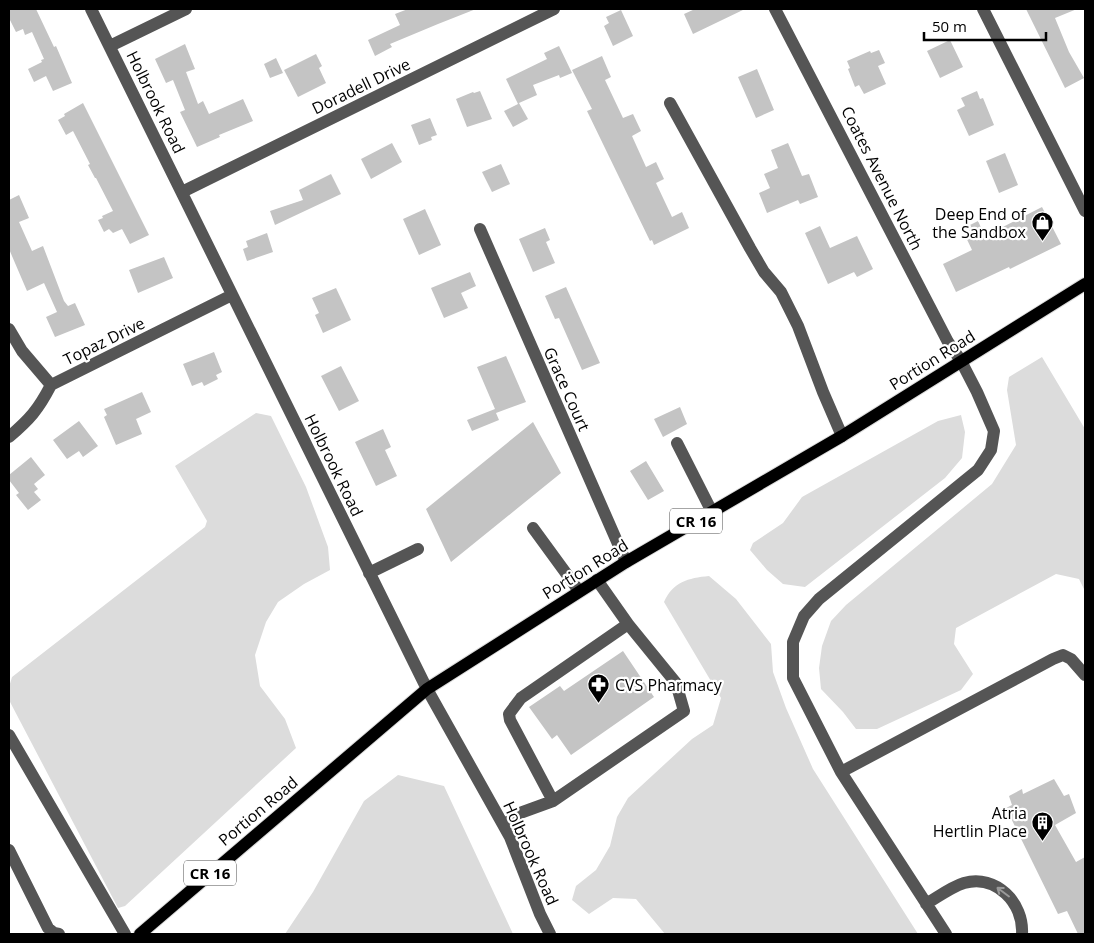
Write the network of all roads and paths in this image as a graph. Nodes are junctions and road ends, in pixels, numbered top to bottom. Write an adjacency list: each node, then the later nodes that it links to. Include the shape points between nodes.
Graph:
1 (92, 9): 6 (street, Holbrook Road)
2 (186, 9): 6 (street)
3 (554, 9): 8 (street, Doradell Drive)
4 (775, 9): 14 (street, Coates Avenue North, via 948,342)
5 (983, 9): 9 (street)
6 (110, 46): 8 (street, Holbrook Road)
7 (670, 103): 16 (street, via 764,272 781,292)
8 (182, 192): 12 (street, Holbrook Road)
9 (1085, 211)
10 (480, 229): 22 (street, Grace Court)
11 (1085, 284): 14 (main road, Portion Road / CR 16)
12 (232, 296): 15 (street, Topaz Drive); 23 (street, Holbrook Road)
13 (9, 329): 15 (street, via 22,351)
14 (961, 361): 16 (main road, Portion Road / CR 16); 30 (street, via 994,431 991,450 978,470 819,599 804,616 793,642 793,678)
15 (52, 385): 17 (street, Topaz Drive, via 30,419)
16 (842, 436): 19 (main road, Portion Road / CR 16)
17 (9, 438)
18 (677, 443): 19 (street)
19 (712, 512): 22 (main road, Portion Road / CR 16)
20 (533, 528): 25 (street)
21 (418, 549): 23 (street)
22 (626, 562): 24 (main road, Portion Road / CR 16)
23 (369, 573): 28 (street, Holbrook Road)
24 (597, 580): 25 (main road, Portion Road / CR 16); 26 (street)
25 (579, 591): 28 (main road, Portion Road / CR 16)
26 (628, 624): 31 (street, via 521,698 509,714); 31 (street, via 676,683 684,711)
27 (1085, 675): 30 (street, via 1063,655)
28 (427, 689): 32 (street, Holbrook Road); 37 (main road, Portion Road / CR 16)
29 (9, 735): 36 (street)
30 (841, 772): 34 (street)
31 (553, 801): 32 (street, via 520,813)
32 (504, 825): 38 (street, Holbrook Road)
33 (9, 850): 35 (street, via 48,928)
34 (926, 904): 39 (street); 40 (street, one-way to 34, via 1019,914 1012,899 1000,888 985,882 965,883)
35 (55, 934)
36 (125, 934)
37 (140, 934)
38 (550, 934)
39 (946, 934)
40 (1022, 934)

